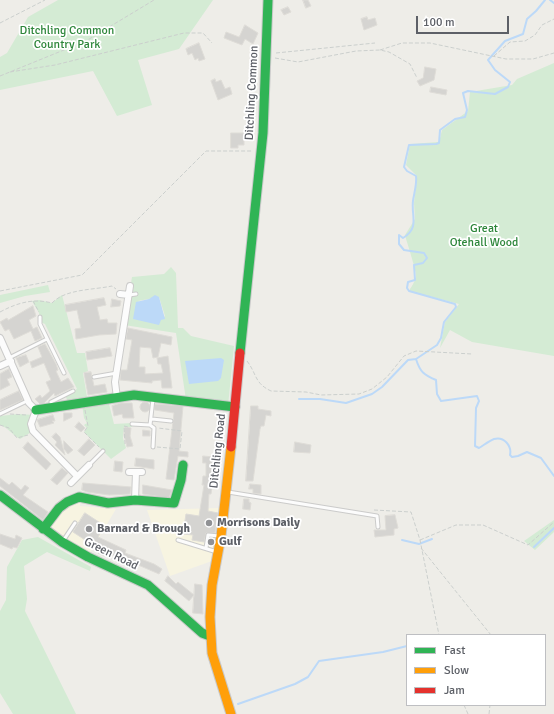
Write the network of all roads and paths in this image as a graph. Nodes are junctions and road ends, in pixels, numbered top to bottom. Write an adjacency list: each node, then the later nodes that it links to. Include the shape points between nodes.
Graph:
1 (45, 0): 5 (path)
2 (154, 0): 12 (path, via 86,41)
3 (268, 0): 10 (main road, Ditchling Common)
4 (554, 19): 11 (path, via 542,25 535,35 525,41 510,42)
5 (0, 23)
6 (212, 43): 12 (path, via 203,33 184,33 55,66)
7 (375, 43): 10 (path)
8 (380, 50): 10 (path, via 356,51 298,62); 11 (path, via 402,43 430,43); 14 (path, via 410,64)
9 (554, 53): 11 (path, via 533,59 506,59)
10 (267, 55): 15 (main road, Ditchling Common)
11 (494, 56)
12 (10, 72): 13 (path)
13 (0, 76)
14 (417, 78)
15 (261, 151): 16 (main road, Ditchling Common); 18 (path, via 206,151 82,275)
16 (257, 187): 28 (main road, Ditchling Road)
17 (130, 286): 21 (street)
18 (0, 291)
19 (120, 294): 21 (street); 22 (path, via 112,286 68,293 52,303)
20 (136, 294): 21 (lane)
21 (129, 296): 32 (street)
22 (32, 301): 23 (path, via 16,304); 24 (path)
23 (0, 312)
24 (40, 316): 26 (lane, via 40,324)
25 (0, 338): 29 (street)
26 (47, 339): 29 (lane); 31 (lane)
27 (472, 354): 28 (path, via 416,351 404,356 387,377 372,389 359,394 337,395 271,391 262,387 255,379 252,368 245,359)
28 (240, 358): 42 (main road, Ditchling Road)
29 (10, 359): 30 (street); 38 (street)
30 (0, 366)
31 (64, 373)
32 (117, 373): 33 (lane); 37 (street)
33 (94, 377)
34 (73, 391): 35 (lane)
35 (62, 397): 39 (lane); 41 (lane)
36 (153, 397): 37 (main road, via 134,395); 42 (main road); 45 (lane)
37 (117, 398): 40 (main road)
38 (28, 400): 43 (street); 44 (lane)
39 (51, 402)
40 (84, 404): 41 (main road); 54 (path, via 88,426 84,432)
41 (66, 407): 43 (main road)
42 (235, 407): 60 (main road, Ditchling Road)
43 (35, 413): 44 (path); 51 (street, via 31,424)
44 (2, 414)
45 (152, 419): 46 (lane); 49 (lane)
46 (171, 421)
47 (134, 424): 49 (lane); 52 (path, via 135,427 124,426)
48 (0, 425): 51 (path, via 9,428 17,438 24,438)
49 (150, 425): 50 (lane)
50 (154, 428): 53 (lane); 53 (path, via 182,431 180,449)
51 (33, 431): 58 (street)
52 (125, 444)
53 (153, 447)
54 (103, 451): 55 (lane)
55 (89, 465): 58 (street)
56 (183, 465): 62 (main road, via 174,503)
57 (129, 472): 62 (street, via 139,472)
58 (77, 476): 59 (street)
59 (71, 483)
60 (226, 492): 63 (lane); 68 (main road, Ditchling Road)
61 (0, 495): 67 (main road, Green Road)
62 (136, 500): 67 (main road, via 108,503 79,498 59,508)
63 (370, 515): 66 (lane, via 377,516); 70 (path, via 373,510 411,512)
64 (554, 522): 70 (path, via 528,545 483,525 456,525)
65 (75, 523): 71 (lane)
66 (378, 527)
67 (43, 529): 71 (main road, Green Road)
68 (221, 536): 73 (lane, via 208,535); 74 (main road, Ditchling Road)
69 (178, 540): 73 (lane)
70 (420, 540): 72 (path)
71 (62, 542): 77 (main road, Green Road, via 148,585 202,633)
72 (421, 547): 75 (path); 76 (path)
73 (206, 548): 74 (lane)
74 (218, 552): 77 (main road, Ditchling Road, via 212,585)
75 (439, 634)
76 (490, 634)
77 (210, 636): 78 (main road, Ditchling Road, via 212,653)
78 (231, 714)

